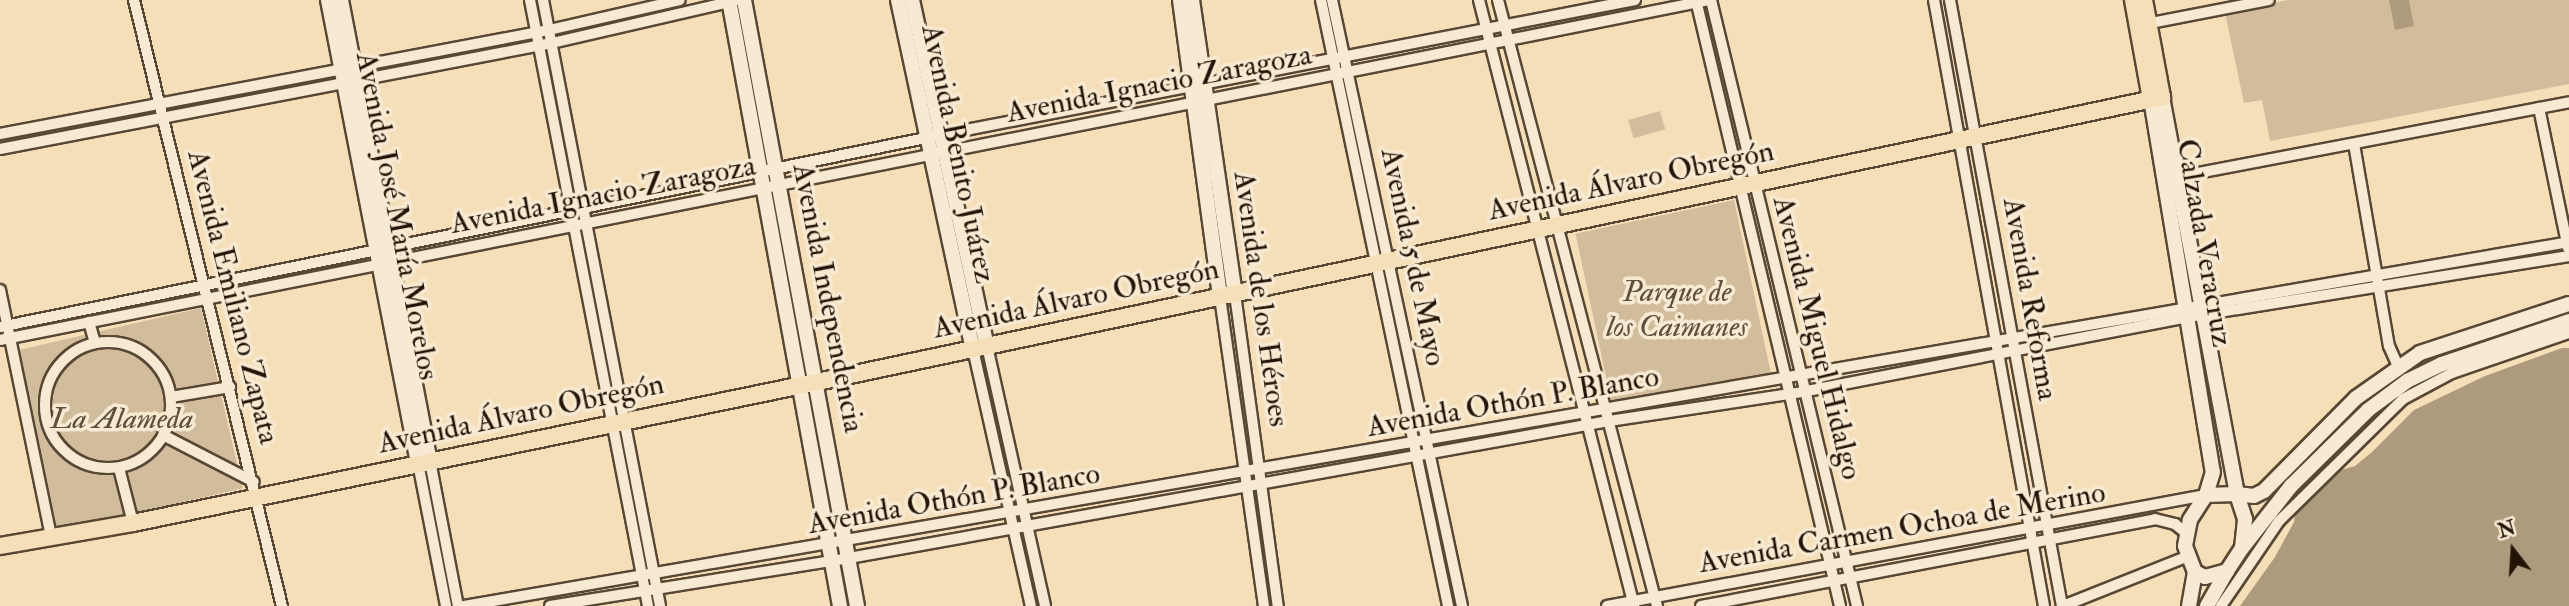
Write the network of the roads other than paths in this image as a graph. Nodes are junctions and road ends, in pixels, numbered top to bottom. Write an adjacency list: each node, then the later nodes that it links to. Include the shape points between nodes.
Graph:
1 (134, 0): 42 (street, Avenida Emiliano Zapata)
2 (328, 0): 35 (main road, Avenida José María Morelos)
3 (341, 0): 35 (main road, Avenida José María Morelos)
4 (530, 0): 28 (street)
5 (543, 0): 26 (street)
6 (680, 0): 26 (street)
7 (898, 0): 44 (main road, Avenida Benito Juárez)
8 (912, 0): 44 (main road, Avenida Benito Juárez)
9 (1180, 0): 38 (main road, Avenida de los Héroes)
10 (1192, 0): 38 (main road, Avenida de los Héroes)
11 (1321, 0): 33 (street, Avenida 5 de Mayo)
12 (1332, 0): 33 (street, Avenida 5 de Mayo)
13 (1479, 0): 27 (street)
14 (1498, 0): 25 (street)
15 (1634, 0): 25 (street, Avenida Ignacio Zaragoza)
16 (1710, 0): 23 (street, Avenida Ignacio Zaragoza); 52 (street, Avenida Miguel Hidalgo)
17 (1934, 0): 45 (street, Avenida Reforma)
18 (1950, 0): 45 (street, Avenida Reforma)
19 (2133, 0): 24 (main road, Calzada Veracruz)
20 (2144, 0): 24 (main road, Calzada Veracruz)
21 (2269, 0): 24 (street)
22 (735, 1): 30 (street); 49 (main road, Avenida Independencia); 51 (main road, Avenida Independencia)
23 (1696, 1): 29 (street, Avenida Ignacio Zaragoza); 52 (street, Avenida Miguel Hidalgo)
24 (2143, 25): 39 (main road, Calzada Veracruz)
25 (1505, 26): 27 (street, Avenida Ignacio Zaragoza); 29 (street)
26 (549, 30): 28 (street); 30 (street)
27 (1486, 30): 31 (street); 33 (street, Avenida Ignacio Zaragoza)
28 (536, 33): 32 (street); 35 (street)
29 (1508, 40): 31 (street, Avenida Ignacio Zaragoza); 56 (street)
30 (552, 43): 32 (street); 53 (street)
31 (1490, 44): 36 (street, Avenida Ignacio Zaragoza); 58 (street)
32 (539, 46): 35 (street); 54 (street)
33 (1339, 59): 34 (street, Avenida Ignacio Zaragoza); 36 (street, Avenida 5 de Mayo)
34 (1269, 72): 37 (street); 38 (street, Avenida Ignacio Zaragoza)
35 (349, 73): 42 (street); 62 (main road, Avenida José María Morelos)
36 (1342, 74): 37 (street, Avenida Ignacio Zaragoza); 64 (street, Avenida 5 de Mayo)
37 (1271, 87): 38 (street, Avenida Ignacio Zaragoza)
38 (1200, 93): 44 (street, Avenida Ignacio Zaragoza); 48 (street, Avenida Ignacio Zaragoza); 70 (main road, Avenida de los Héroes)
39 (2156, 98): 45 (main road, Avenida Álvaro Obregón); 50 (main road, Calzada Veracruz)
40 (2569, 102): 41 (street)
41 (2539, 108): 46 (street); 60 (street)
42 (161, 110): 43 (street); 47 (street); 68 (street, Avenida Emiliano Zapata)
43 (0, 134)
44 (934, 136): 48 (main road, Avenida Benito Juárez); 49 (street, Avenida Ignacio Zaragoza)
45 (1967, 138): 52 (main road, Avenida Álvaro Obregón); 78 (street, Avenida Reforma); 80 (street, Avenida Reforma)
46 (2354, 144): 50 (street); 66 (street)
47 (0, 149)
48 (937, 153): 49 (street, Avenida Ignacio Zaragoza); 84 (main road, Avenida Benito Juárez)
49 (779, 178): 51 (street, Avenida Ignacio Zaragoza); 59 (main road, Avenida Independencia)
50 (2170, 179): 73 (main road, Calzada Veracruz)
51 (762, 181): 53 (street, Avenida Ignacio Zaragoza); 55 (street, Avenida Ignacio Zaragoza); 61 (main road, Avenida Independencia)
52 (1747, 185): 56 (main road, Avenida Álvaro Obregón); 88 (street, Avenida Miguel Hidalgo); 89 (street, Avenida Miguel Hidalgo)
53 (585, 211): 54 (street, Avenida Ignacio Zaragoza); 55 (street)
54 (571, 213): 57 (street); 62 (street, Avenida Ignacio Zaragoza)
55 (588, 223): 57 (street, Avenida Ignacio Zaragoza); 100 (street)
56 (1557, 225): 58 (main road, Avenida Álvaro Obregón); 96 (street)
57 (575, 227): 62 (street, Avenida Ignacio Zaragoza); 100 (street)
58 (1538, 229): 64 (main road, Avenida Álvaro Obregón); 97 (street)
59 (792, 245): 61 (main road); 82 (main road, Avenida Independencia)
60 (2569, 248): 63 (street, Avenida Othón P. Blanco); 65 (street, Avenida Othón P. Blanco)
61 (774, 250): 83 (main road, Avenida Independencia)
62 (384, 257): 68 (street, Avenida Ignacio Zaragoza); 71 (street, Avenida Ignacio Zaragoza); 108 (main road, Avenida José María Morelos)
63 (2462, 261): 65 (street); 66 (street, Avenida Othón P. Blanco)
64 (1381, 263): 70 (main road, Avenida Álvaro Obregón); 104 (street, Avenida 5 de Mayo); 105 (street, Avenida 5 de Mayo)
65 (2464, 273): 67 (street, Avenida Othón P. Blanco)
66 (2377, 275): 67 (street); 73 (street, Avenida Othón P. Blanco)
67 (2379, 286): 73 (street, Avenida Othón P. Blanco); 87 (street, via 2389,346)
68 (205, 287): 71 (street, Avenida Emiliano Zapata); 76 (street, Avenida Ignacio Zaragoza)
69 (0, 290): 76 (street)
70 (1227, 295): 84 (main road, Avenida Álvaro Obregón); 110 (street, Avenida de los Héroes); 111 (street, Avenida de los Héroes)
71 (209, 300): 75 (street, Avenida Ignacio Zaragoza); 92 (street, Avenida Emiliano Zapata)
72 (2569, 304): 87 (main road, via 2448,342)
73 (2193, 310): 78 (street, Avenida Othón P. Blanco); 85 (street, Avenida Othón P. Blanco); 115 (main road, Calzada Veracruz); 116 (main road, Calzada Veracruz, via 2213,472)
74 (2569, 321): 130 (main road, via 2442,363 2407,381 2368,410 2291,486)
75 (89, 322): 79 (street, Avenida Ignacio Zaragoza); 81 (street)
76 (4, 326): 79 (street)
77 (2569, 333): 169 (street, via 2452,373 2403,400 2279,521)
78 (2012, 338): 80 (street, Avenida Othón P. Blanco); 85 (street, Avenida Reforma)
79 (5, 339): 101 (street)
80 (1996, 341): 86 (street, Avenida Reforma); 88 (street, Avenida Othón P. Blanco)
81 (94, 343): 95 (street, via 120,343 144,352 161,370); 98 (street, via 71,353 54,372 44,395)
82 (810, 343): 83 (main road); 90 (main road, Avenida Independencia)
83 (791, 346): 91 (main road, Avenida Independencia)
84 (980, 347): 90 (main road, Avenida Álvaro Obregón); 117 (street, Avenida Benito Juárez); 118 (street, Avenida Benito Juárez)
85 (2015, 353): 86 (street, Avenida Othón P. Blanco); 122 (street, Avenida Reforma)
86 (1999, 356): 93 (street, Avenida Othón P. Blanco); 123 (street, Avenida Reforma)
87 (2398, 366): 115 (main road, via 2356,398 2264,491 2254,496)
88 (1800, 377): 89 (street, Avenida Othón P. Blanco); 93 (street, Avenida Miguel Hidalgo)
89 (1786, 380): 94 (street, Avenida Miguel Hidalgo); 96 (street, Avenida Othón P. Blanco)
90 (817, 382): 91 (main road, Avenida Álvaro Obregón); 127 (main road, Avenida Independencia)
91 (798, 385): 100 (main road, Avenida Álvaro Obregón); 131 (main road, Avenida Independencia)
92 (230, 387): 95 (street); 114 (street, Avenida Emiliano Zapata)
93 (1802, 392): 94 (street, Avenida Othón P. Blanco); 134 (street, Avenida Miguel Hidalgo)
94 (1788, 394): 99 (street, Avenida Othón P. Blanco); 135 (street, Avenida Miguel Hidalgo)
95 (171, 397): 103 (street, via 170,419)
96 (1606, 409): 97 (street, Avenida Othón P. Blanco); 99 (street)
97 (1585, 414): 102 (street); 104 (street, Avenida Othón P. Blanco)
98 (45, 420): 101 (street); 109 (street, via 55,442 73,459 95,468)
99 (1609, 421): 102 (street, Avenida Othón P. Blanco); 144 (street)
100 (619, 422): 108 (main road, Avenida Álvaro Obregón); 138 (street); 139 (street)
101 (29, 424): 125 (street)
102 (1588, 426): 106 (street, Avenida Othón P. Blanco); 145 (street)
103 (163, 435): 109 (street, via 142,459); 114 (street)
104 (1429, 441): 105 (street, Avenida Othón P. Blanco); 106 (street, Avenida 5 de Mayo)
105 (1414, 444): 107 (street, Avenida 5 de Mayo); 110 (street, Avenida Othón P. Blanco)
106 (1430, 455): 107 (street, Avenida Othón P. Blanco); 160 (street, Avenida 5 de Mayo)
107 (1416, 457): 112 (street, Avenida Othón P. Blanco); 159 (street, Avenida 5 de Mayo)
108 (424, 462): 114 (main road, Avenida Álvaro Obregón); 147 (street, Avenida José María Morelos); 148 (street, Avenida José María Morelos)
109 (119, 468): 119 (street)
110 (1259, 471): 111 (street, Avenida Othón P. Blanco); 112 (street, Avenida de los Héroes)
111 (1245, 474): 113 (street, Avenida de los Héroes); 117 (street, Avenida Othón P. Blanco)
112 (1261, 484): 113 (street, Avenida Othón P. Blanco); 158 (street, Avenida de los Héroes)
113 (1247, 487): 120 (street, Avenida Othón P. Blanco); 157 (street, Avenida de los Héroes)
114 (256, 490): 119 (main road, Avenida Álvaro Obregón); 146 (street, Avenida Emiliano Zapata)
115 (2237, 494): 116 (main road); 130 (main road, via 2245,519)
116 (2206, 495): 122 (street, Avenida Carmen Ochoa de Merino); 124 (main road, via 2196,506)
117 (1024, 512): 118 (street, Avenida Othón P. Blanco); 120 (street, Avenida Benito Juárez)
118 (1011, 514): 121 (street, Avenida Benito Juárez); 127 (street, Avenida Othón P. Blanco)
119 (134, 523): 125 (main road, Avenida Álvaro Obregón)
120 (1026, 525): 121 (street, Avenida Othón P. Blanco); 156 (street, Avenida Benito Juárez)
121 (1013, 527): 133 (street, Avenida Othón P. Blanco); 155 (street, Avenida Benito Juárez)
122 (2047, 527): 123 (street, Avenida Carmen Ochoa de Merino); 126 (street, Avenida Reforma)
123 (2031, 529): 128 (street, Avenida Reforma); 134 (street, Avenida Carmen Ochoa de Merino)
124 (2186, 533): 126 (street, Avenida Carmen Ochoa de Merino, via 2175,524 2155,519); 132 (main road)
125 (51, 537): 129 (main road, Avenida Álvaro Obregón)
126 (2050, 541): 128 (street, Avenida Carmen Ochoa de Merino); 166 (street, Avenida Reforma)
127 (846, 543): 131 (street, Avenida Othón P. Blanco); 133 (main road, Avenida Independencia)
128 (2034, 545): 140 (street, Avenida Carmen Ochoa de Merino); 165 (street, Avenida Reforma)
129 (0, 546)
130 (2242, 548): 136 (main road)
131 (830, 553): 133 (street, Avenida Othón P. Blanco); 138 (street, Avenida Othón P. Blanco); 142 (street, Avenida Othón P. Blanco); 153 (main road, Avenida Independencia)
132 (2186, 557): 137 (main road); 166 (street)
133 (849, 558): 154 (main road, Avenida Independencia)
134 (1847, 563): 135 (street, Avenida Carmen Ochoa de Merino); 140 (street, Avenida Miguel Hidalgo)
135 (1830, 566): 141 (street, Avenida Miguel Hidalgo); 144 (street, Avenida Carmen Ochoa de Merino)
136 (2227, 571): 137 (main road, via 2205,577); 168 (main road)
137 (2195, 572): 167 (main road)
138 (656, 576): 139 (street, Avenida Othón P. Blanco); 142 (street)
139 (643, 577): 143 (street); 149 (street, Avenida Othón P. Blanco)
140 (1852, 579): 141 (street, Avenida Carmen Ochoa de Merino); 164 (street, Avenida Miguel Hidalgo)
141 (1835, 581): 162 (street, Avenida Carmen Ochoa de Merino); 163 (street, Avenida Miguel Hidalgo)
142 (656, 588): 143 (street, Avenida Othón P. Blanco); 152 (street)
143 (645, 591): 150 (street, Avenida Othón P. Blanco); 151 (street)
144 (1656, 602): 145 (street, Avenida Carmen Ochoa de Merino)
145 (1633, 604): 161 (street, Avenida Carmen Ochoa de Merino)
146 (282, 606)
147 (446, 606)
148 (458, 606)
149 (464, 606)
150 (551, 606)
151 (648, 606)
152 (660, 606)
153 (840, 606)
154 (857, 606)
155 (1031, 606)
156 (1045, 606)
157 (1264, 606)
158 (1278, 606)
159 (1448, 606)
160 (1462, 606)
161 (1607, 606)
162 (1701, 606)
163 (1840, 606)
164 (1857, 606)
165 (2044, 606)
166 (2062, 606)
167 (2189, 606)
168 (2207, 606)
169 (2221, 606)

